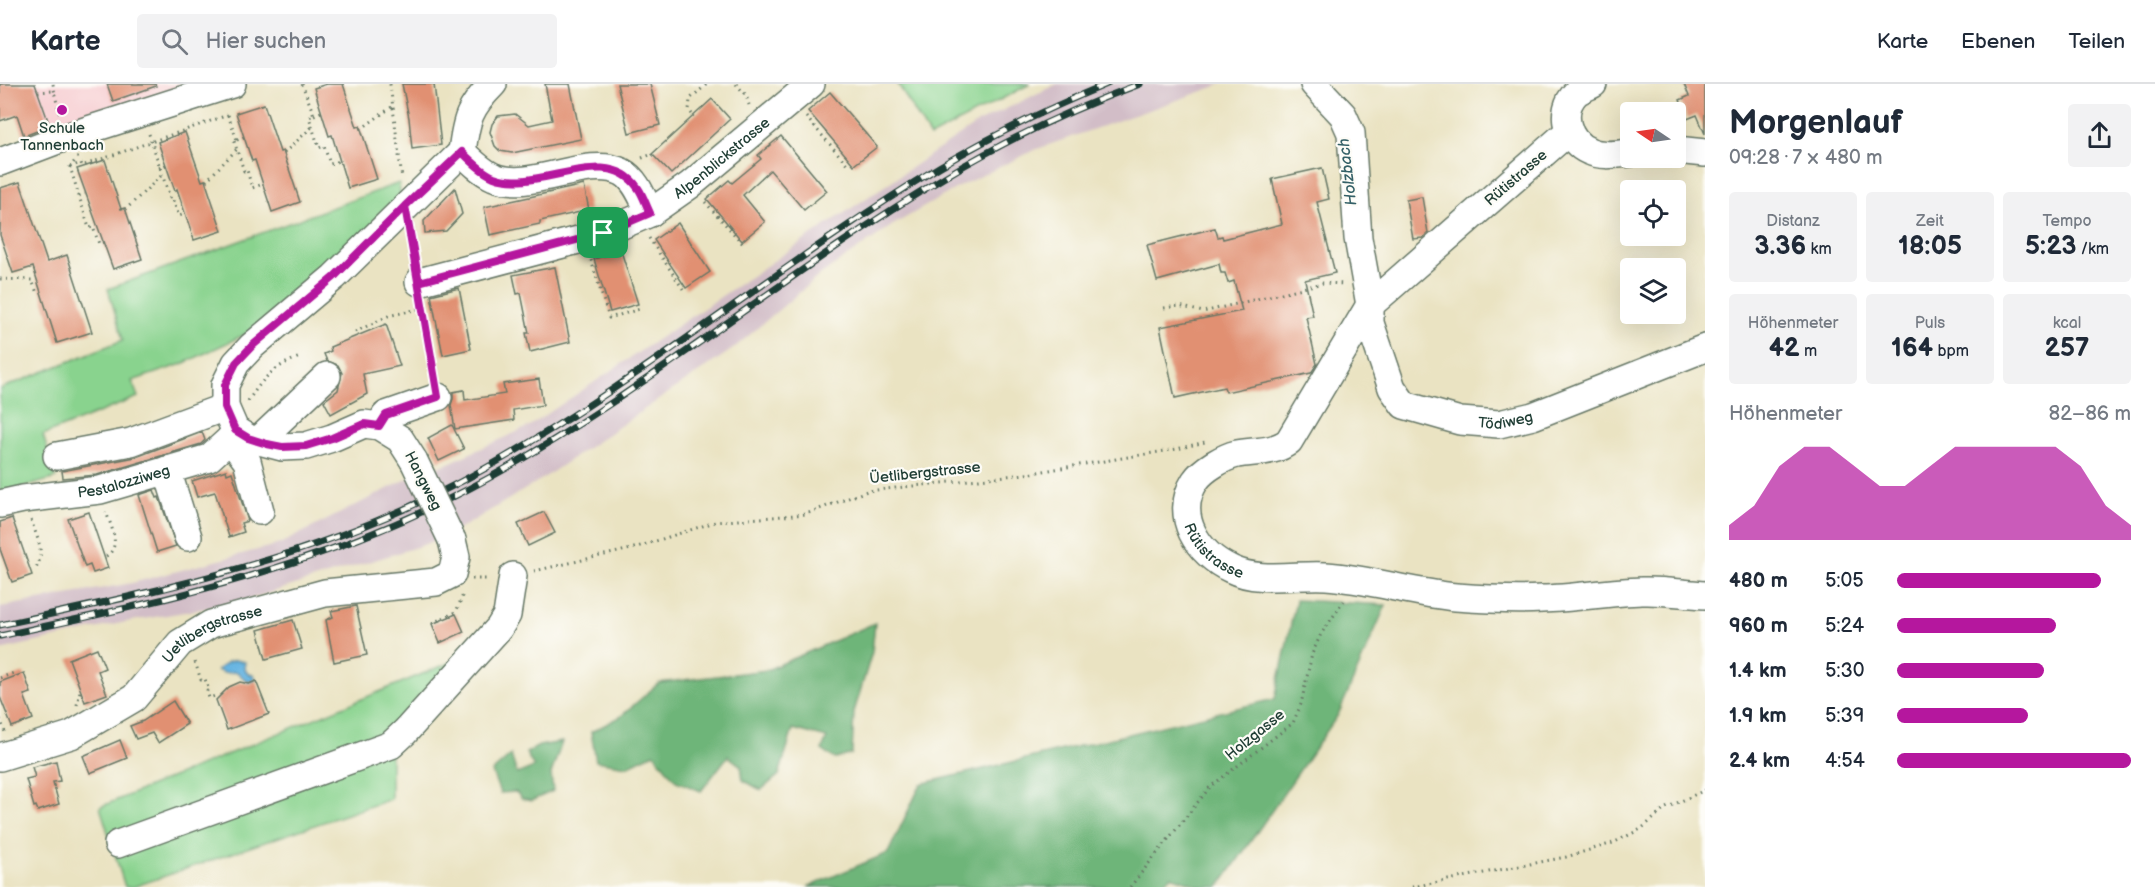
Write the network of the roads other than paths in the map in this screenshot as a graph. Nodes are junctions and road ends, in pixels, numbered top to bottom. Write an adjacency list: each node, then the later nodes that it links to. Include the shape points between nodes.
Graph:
1 (493, 84): 8 (street, via 466,121)
2 (811, 84): 12 (street, Alpenblickstrasse, via 690,185)
3 (1314, 84): 14 (street, Tödiweg, via 1343,116 1351,133 1358,238)
4 (1593, 84): 6 (street, via 1575,94 1568,106)
5 (225, 86): 11 (street)
6 (1568, 132): 10 (street, via 1589,152); 14 (street, Rütistrasse)
7 (1686, 151): 9 (street)
8 (462, 152): 12 (street, via 494,177 516,182 601,168 622,172 638,188); 19 (street, via 334,277 236,363 225,385)
9 (1705, 153)
10 (1620, 154)
11 (0, 162)
12 (650, 213): 13 (street, Alpenblickstrasse)
13 (421, 295)
14 (1369, 297): 15 (street, Tödiweg, via 1370,323 1392,388 1404,405 1460,421 1499,424 1533,416); 27 (street, Rütistrasse, via 1289,441 1273,449 1234,455 1196,480 1187,508 1188,520 1199,545 1211,557 1232,570 1257,576 1325,576 1455,597 1540,600 1643,591)
15 (1705, 348)
16 (327, 376): 19 (street, Pestalozziweg)
17 (438, 397): 18 (street, via 386,415)
18 (379, 426): 19 (street, via 364,424 306,446 282,447); 25 (street, Hangweg, bridge, via 400,439 414,461 452,540 456,557)
19 (237, 429): 20 (street, via 131,441); 21 (street, Pestalozziweg, via 209,458); 23 (street)
20 (57, 456)
21 (167, 470): 22 (street, Pestalozziweg, via 99,490); 24 (street)
22 (12, 501)
23 (260, 511)
24 (188, 537)
25 (452, 574): 28 (street, Uetlibergstrasse, via 436,582 325,593 211,624 180,643 134,698 71,735)
26 (513, 576): 29 (street, via 507,615 499,628 391,745)
27 (1705, 595)
28 (0, 757)
29 (118, 844)

